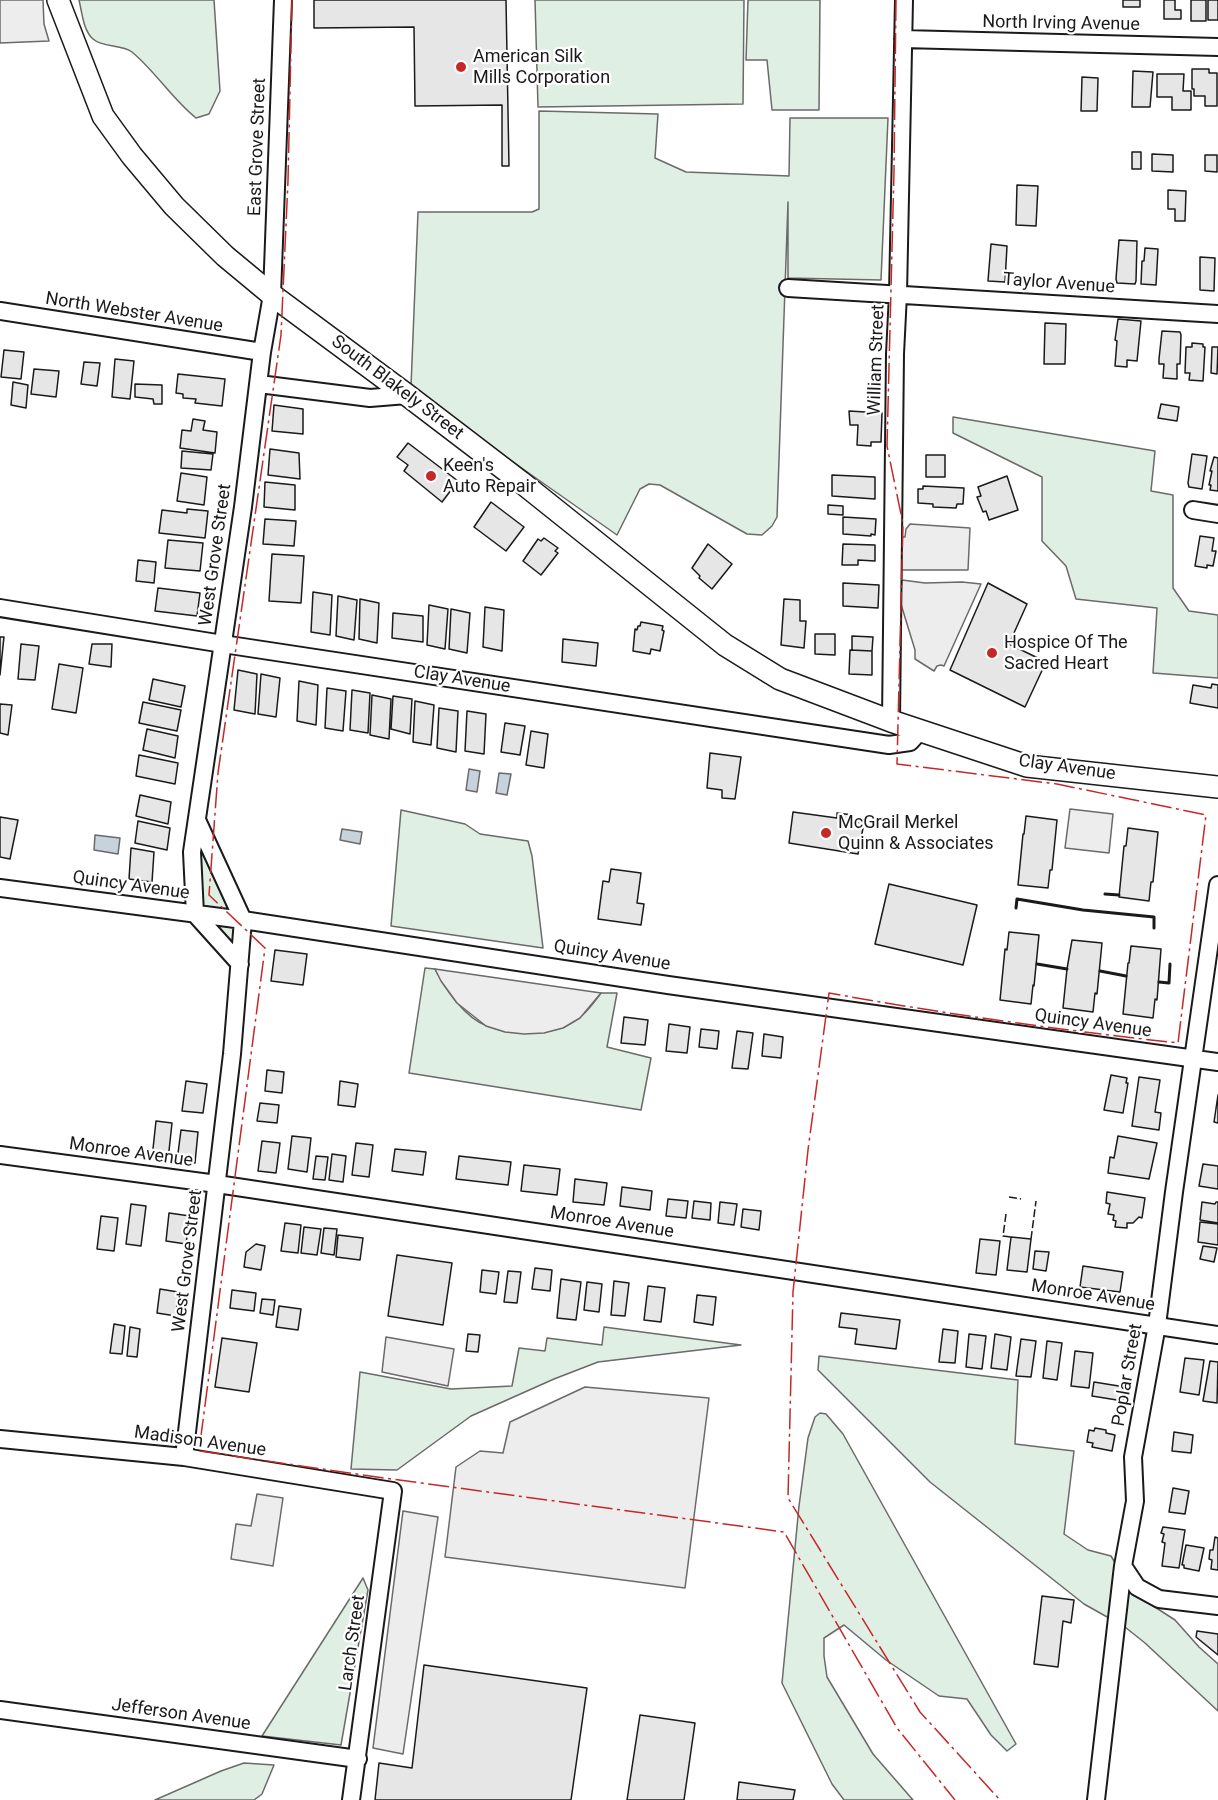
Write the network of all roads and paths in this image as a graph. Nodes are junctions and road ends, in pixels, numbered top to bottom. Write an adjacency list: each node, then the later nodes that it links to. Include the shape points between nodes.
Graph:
1 (58, 0): 8 (main road, South Blakely Street, via 104,116 132,156 174,206)
2 (283, 0): 8 (street, East Grove Street)
3 (904, 0): 4 (street, William Street)
4 (903, 39): 5 (street, North Irving Avenue); 7 (street, William Street)
5 (1218, 47)
6 (788, 288): 7 (street, Taylor Avenue)
7 (898, 294): 10 (street, Taylor Avenue); 18 (street, William Street)
8 (272, 295): 11 (street, West Grove Street); 13 (main road, South Blakely Street)
9 (0, 312): 11 (street, North Webster Avenue)
10 (1218, 314)
11 (262, 352): 12 (street, West Grove Street)
12 (259, 384): 13 (street, via 370,398); 17 (street, West Grove Street)
13 (407, 395): 18 (main road, South Blakely Street, via 725,645 780,679)
14 (1193, 510): 15 (street)
15 (1218, 514)
16 (0, 608): 17 (street, Clay Avenue)
17 (223, 644): 19 (street, Clay Avenue, via 889,745 910,742); 21 (street, West Grove Street)
18 (891, 721): 19 (main road, Clay Avenue)
19 (920, 731): 20 (main road, Clay Avenue, via 1027,766)
20 (1218, 787)
21 (197, 820): 24 (street, West Grove Street, via 192,852); 25 (street, West Grove Street)
22 (1218, 885): 27 (street, Poplar Street)
23 (0, 888): 24 (street, Quincy Avenue)
24 (195, 914): 25 (street, Quincy Avenue); 26 (street)
25 (243, 920): 26 (street, West Grove Street); 27 (street, Quincy Avenue, via 668,985)
26 (240, 964): 30 (street, West Grove Street)
27 (1194, 1058): 28 (street, Quincy Avenue); 31 (street, Poplar Street)
28 (1218, 1062)
29 (0, 1155): 30 (street, Monroe Avenue)
30 (217, 1184): 31 (street, Monroe Avenue); 34 (street, West Grove Street)
31 (1157, 1325): 32 (street, Monroe Avenue); 36 (street, Poplar Street, via 1133,1457 1135,1501)
32 (1218, 1335)
33 (0, 1439): 34 (street, Madison Avenue)
34 (184, 1457): 35 (street, Madison Avenue)
35 (393, 1491): 39 (street, Larch Street)
36 (1123, 1566): 37 (street, via 1137,1587 1159,1599); 41 (street, Poplar Street)
37 (1218, 1606)
38 (0, 1710): 39 (street, Jefferson Avenue)
39 (358, 1759): 40 (street, Larch Street)
40 (351, 1800)
41 (1096, 1800)

